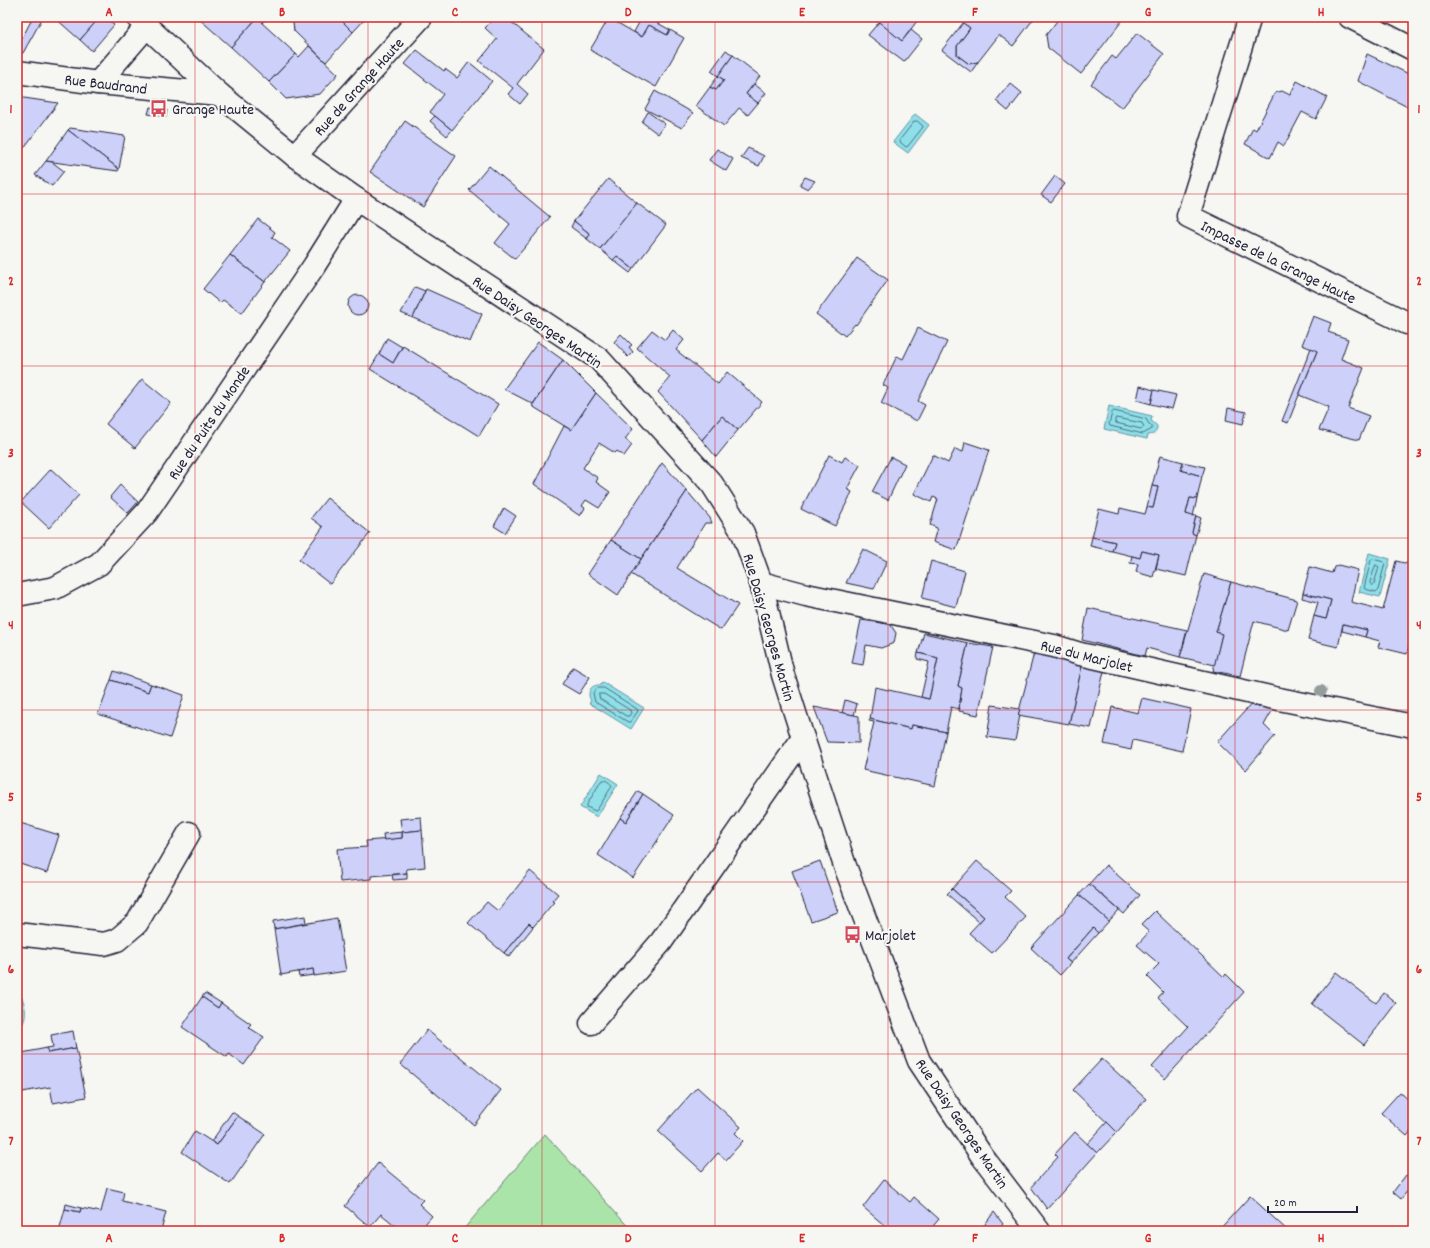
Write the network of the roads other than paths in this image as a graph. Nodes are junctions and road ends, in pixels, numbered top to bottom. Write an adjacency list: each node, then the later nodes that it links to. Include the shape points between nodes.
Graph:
1 (421, 17): 9 (street, Rue de Grange Haute)
2 (1250, 17): 11 (street, Impasse de la Grange Haute, via 1188,216)
3 (1350, 17): 5 (street)
4 (142, 22): 7 (street); 8 (street, Rue Daisy Georges Martin)
5 (1413, 49)
6 (17, 72): 7 (street, Rue Baudrand)
7 (98, 83): 8 (street, Rue Baudrand)
8 (219, 94): 9 (street, Rue Daisy Georges Martin)
9 (295, 156): 10 (street, Rue Daisy Georges Martin)
10 (356, 199): 12 (street, Rue Daisy Georges Martin, via 599,359 712,484 743,533); 13 (street, Rue du Puits du Monde, via 314,266 147,512 99,564 55,588)
11 (1407, 323)
12 (761, 583): 14 (street, Rue du Marjolet, via 806,595 1054,646 1274,698); 15 (street, Rue Daisy Georges Martin, via 783,675)
13 (17, 595)
14 (1413, 726)
15 (802, 738): 18 (street, via 661,942); 19 (street, Rue Daisy Georges Martin, via 845,866 919,1061 982,1156)
16 (189, 833): 17 (street, via 137,923 117,940 104,944)
17 (17, 934)
18 (591, 1023)
19 (1039, 1231)

